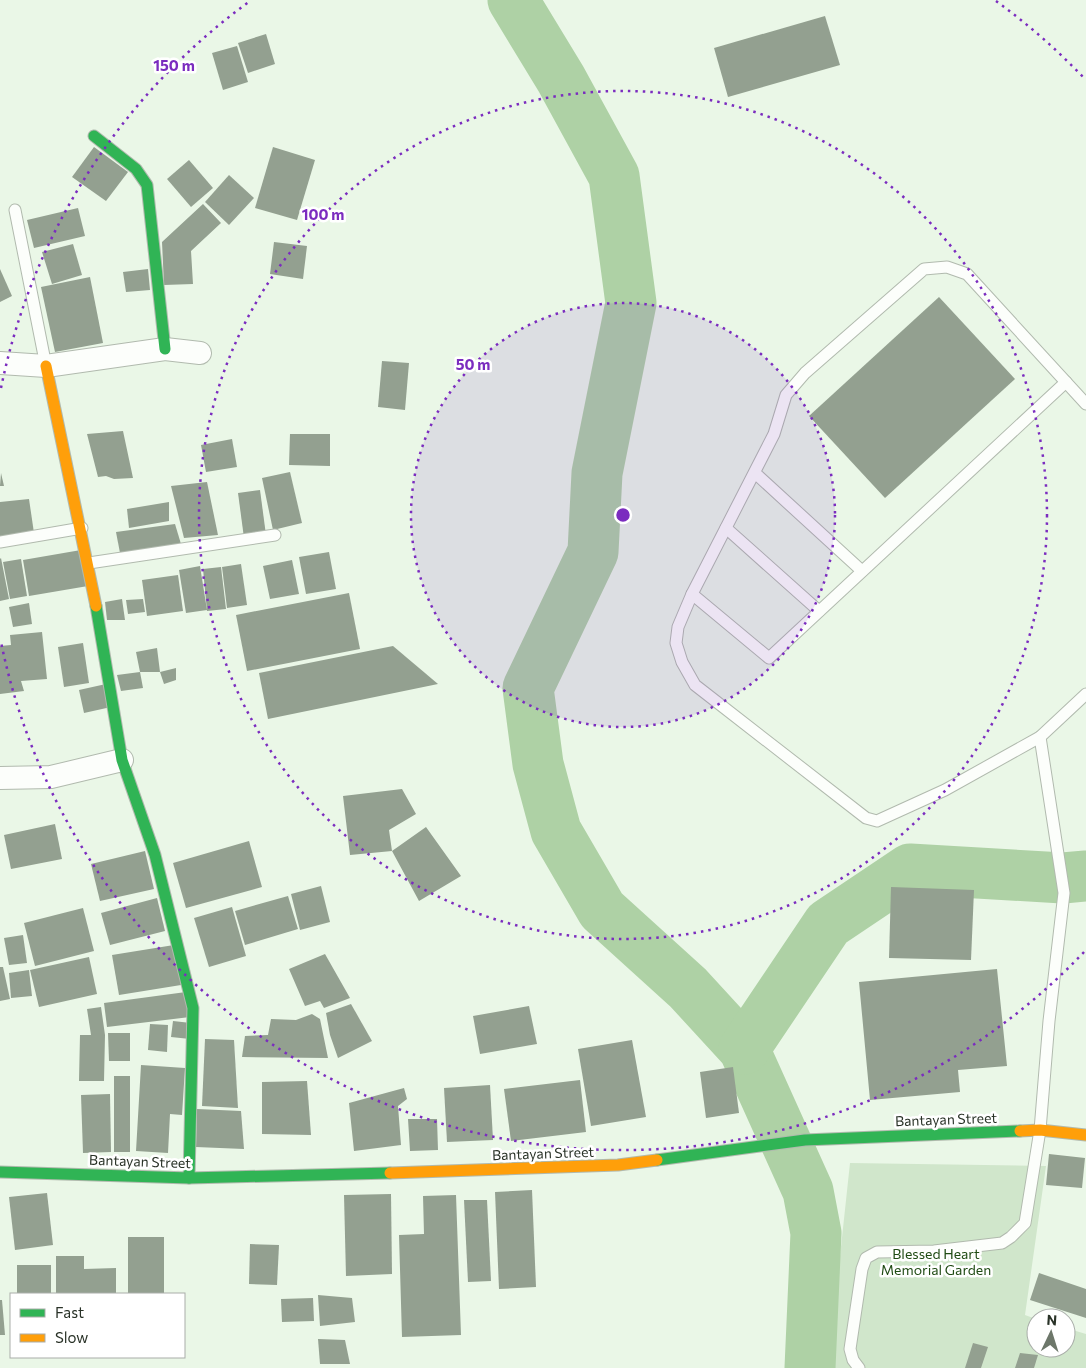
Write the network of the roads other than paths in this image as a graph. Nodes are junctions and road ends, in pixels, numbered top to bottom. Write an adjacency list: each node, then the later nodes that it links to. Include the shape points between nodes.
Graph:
1 (94, 136): 3 (main road, via 136,169 147,185)
2 (15, 210): 6 (lane)
3 (165, 349): 4 (street); 6 (street)
4 (200, 353)
5 (0, 363): 6 (street)
6 (46, 366): 10 (main road)
7 (1066, 382): 8 (lane); 9 (lane, via 967,274 947,267 924,269 805,373 786,394 774,434); 15 (lane)
8 (1086, 404)
9 (755, 473): 11 (lane); 15 (lane)
10 (82, 528): 13 (lane); 14 (main road)
11 (726, 528): 16 (lane); 17 (lane)
12 (275, 536): 14 (lane)
13 (0, 542)
14 (89, 563): 20 (main road)
15 (862, 571): 17 (lane)
16 (692, 594): 17 (lane, via 769,658); 19 (lane, via 678,627 676,643 694,685 866,818 877,821 886,818 945,790)
17 (819, 611)
18 (1086, 694): 19 (lane)
19 (1040, 737): 22 (lane, via 1064,893 1048,1021)
20 (122, 760): 21 (street, via 52,777); 25 (main road, via 155,855 193,1008)
21 (0, 778)
22 (1040, 1130): 23 (main road, Bantayan Street); 25 (main road, Bantayan Street, via 805,1140 618,1165); 26 (lane, via 1025,1223 1012,1237 1002,1243 877,1252 866,1258 850,1349)
23 (1086, 1135)
24 (0, 1172): 25 (main road, Bantayan Street)
25 (189, 1178)
26 (859, 1368)

